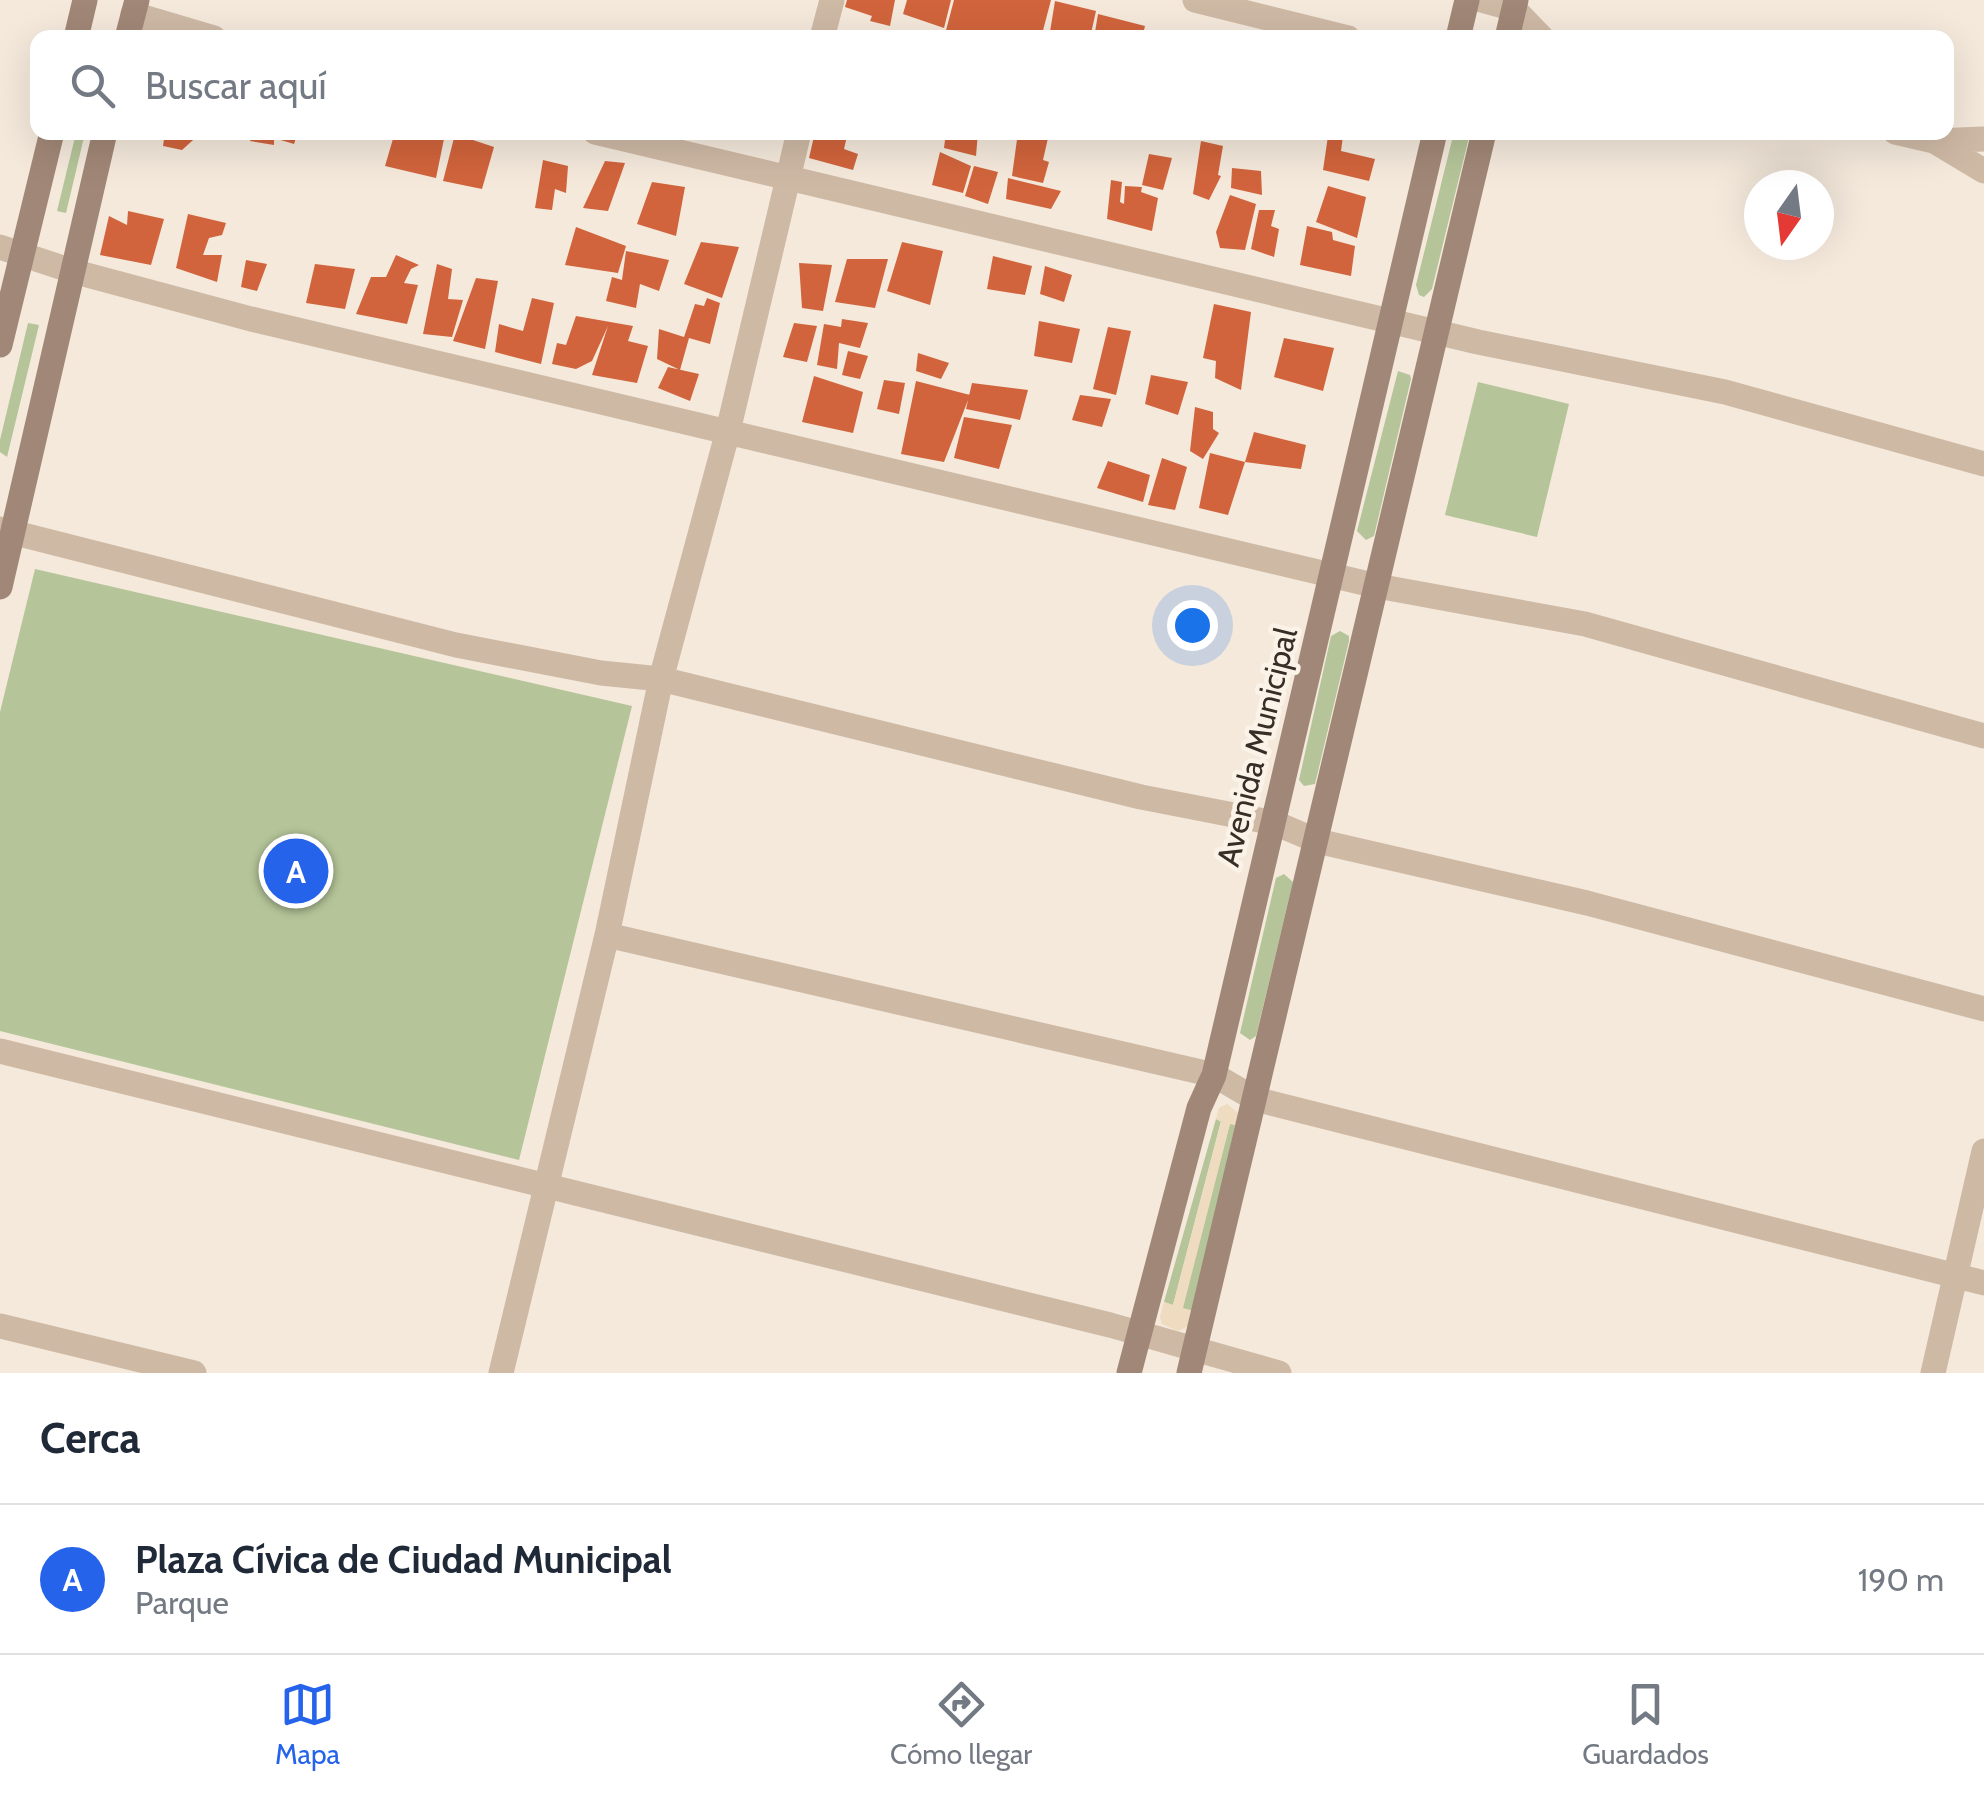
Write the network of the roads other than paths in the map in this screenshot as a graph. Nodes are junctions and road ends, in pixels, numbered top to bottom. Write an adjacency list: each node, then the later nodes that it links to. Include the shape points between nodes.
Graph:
1 (85, 0): 8 (street)
2 (832, 0): 10 (street)
3 (1195, 0): 11 (street)
4 (1467, 0): 12 (street)
5 (1480, 0): 6 (street)
6 (1514, 4): 13 (street); 14 (street)
7 (132, 17): 9 (street)
8 (78, 30)
9 (183, 30)
10 (824, 30)
11 (1316, 30)
12 (1460, 30)
13 (1509, 30)
14 (1535, 30)
15 (1984, 139): 23 (street)
16 (49, 140): 26 (street)
17 (103, 140): 27 (street)
18 (631, 140): 25 (street)
19 (797, 140): 25 (street)
20 (1433, 140): 28 (street, Avenida Municipal)
21 (1482, 140): 29 (street)
22 (1926, 140): 23 (street)
23 (1934, 142): 24 (street)
24 (1984, 170)
25 (788, 176): 28 (street); 31 (street)
26 (11, 250): 27 (street); 30 (street)
27 (72, 271): 31 (street); 33 (street)
28 (1391, 319): 29 (street); 34 (street, Avenida Municipal)
29 (1436, 331): 32 (street, via 1724,392); 35 (street)
30 (0, 345)
31 (728, 430): 34 (street); 37 (street)
32 (1984, 464)
33 (6, 532): 36 (street); 37 (street, via 456,645)
34 (1332, 574): 35 (street); 39 (street, Avenida Municipal)
35 (1377, 586): 38 (street, via 1586,624); 40 (street)
36 (0, 587)
37 (660, 679): 39 (street, via 1141,796); 41 (street)
38 (1984, 736)
39 (1275, 822): 40 (street); 44 (street, Avenida Municipal)
40 (1317, 840): 42 (street, via 1587,902); 45 (street)
41 (607, 935): 44 (street); 47 (street)
42 (1984, 1008)
43 (0, 1051): 47 (street)
44 (1214, 1075): 45 (street); 51 (street, Avenida Municipal, via 1199,1108)
45 (1254, 1099): 48 (street); 52 (street)
46 (1984, 1151): 48 (street)
47 (548, 1188): 51 (street); 54 (street)
48 (1954, 1276): 49 (street); 57 (street)
49 (1984, 1283)
50 (0, 1326): 53 (street)
51 (1139, 1335): 52 (street); 55 (street, Avenida Municipal)
52 (1191, 1362): 56 (street)
53 (194, 1373)
54 (501, 1373)
55 (1129, 1373)
56 (1279, 1373)
57 (1933, 1373)

